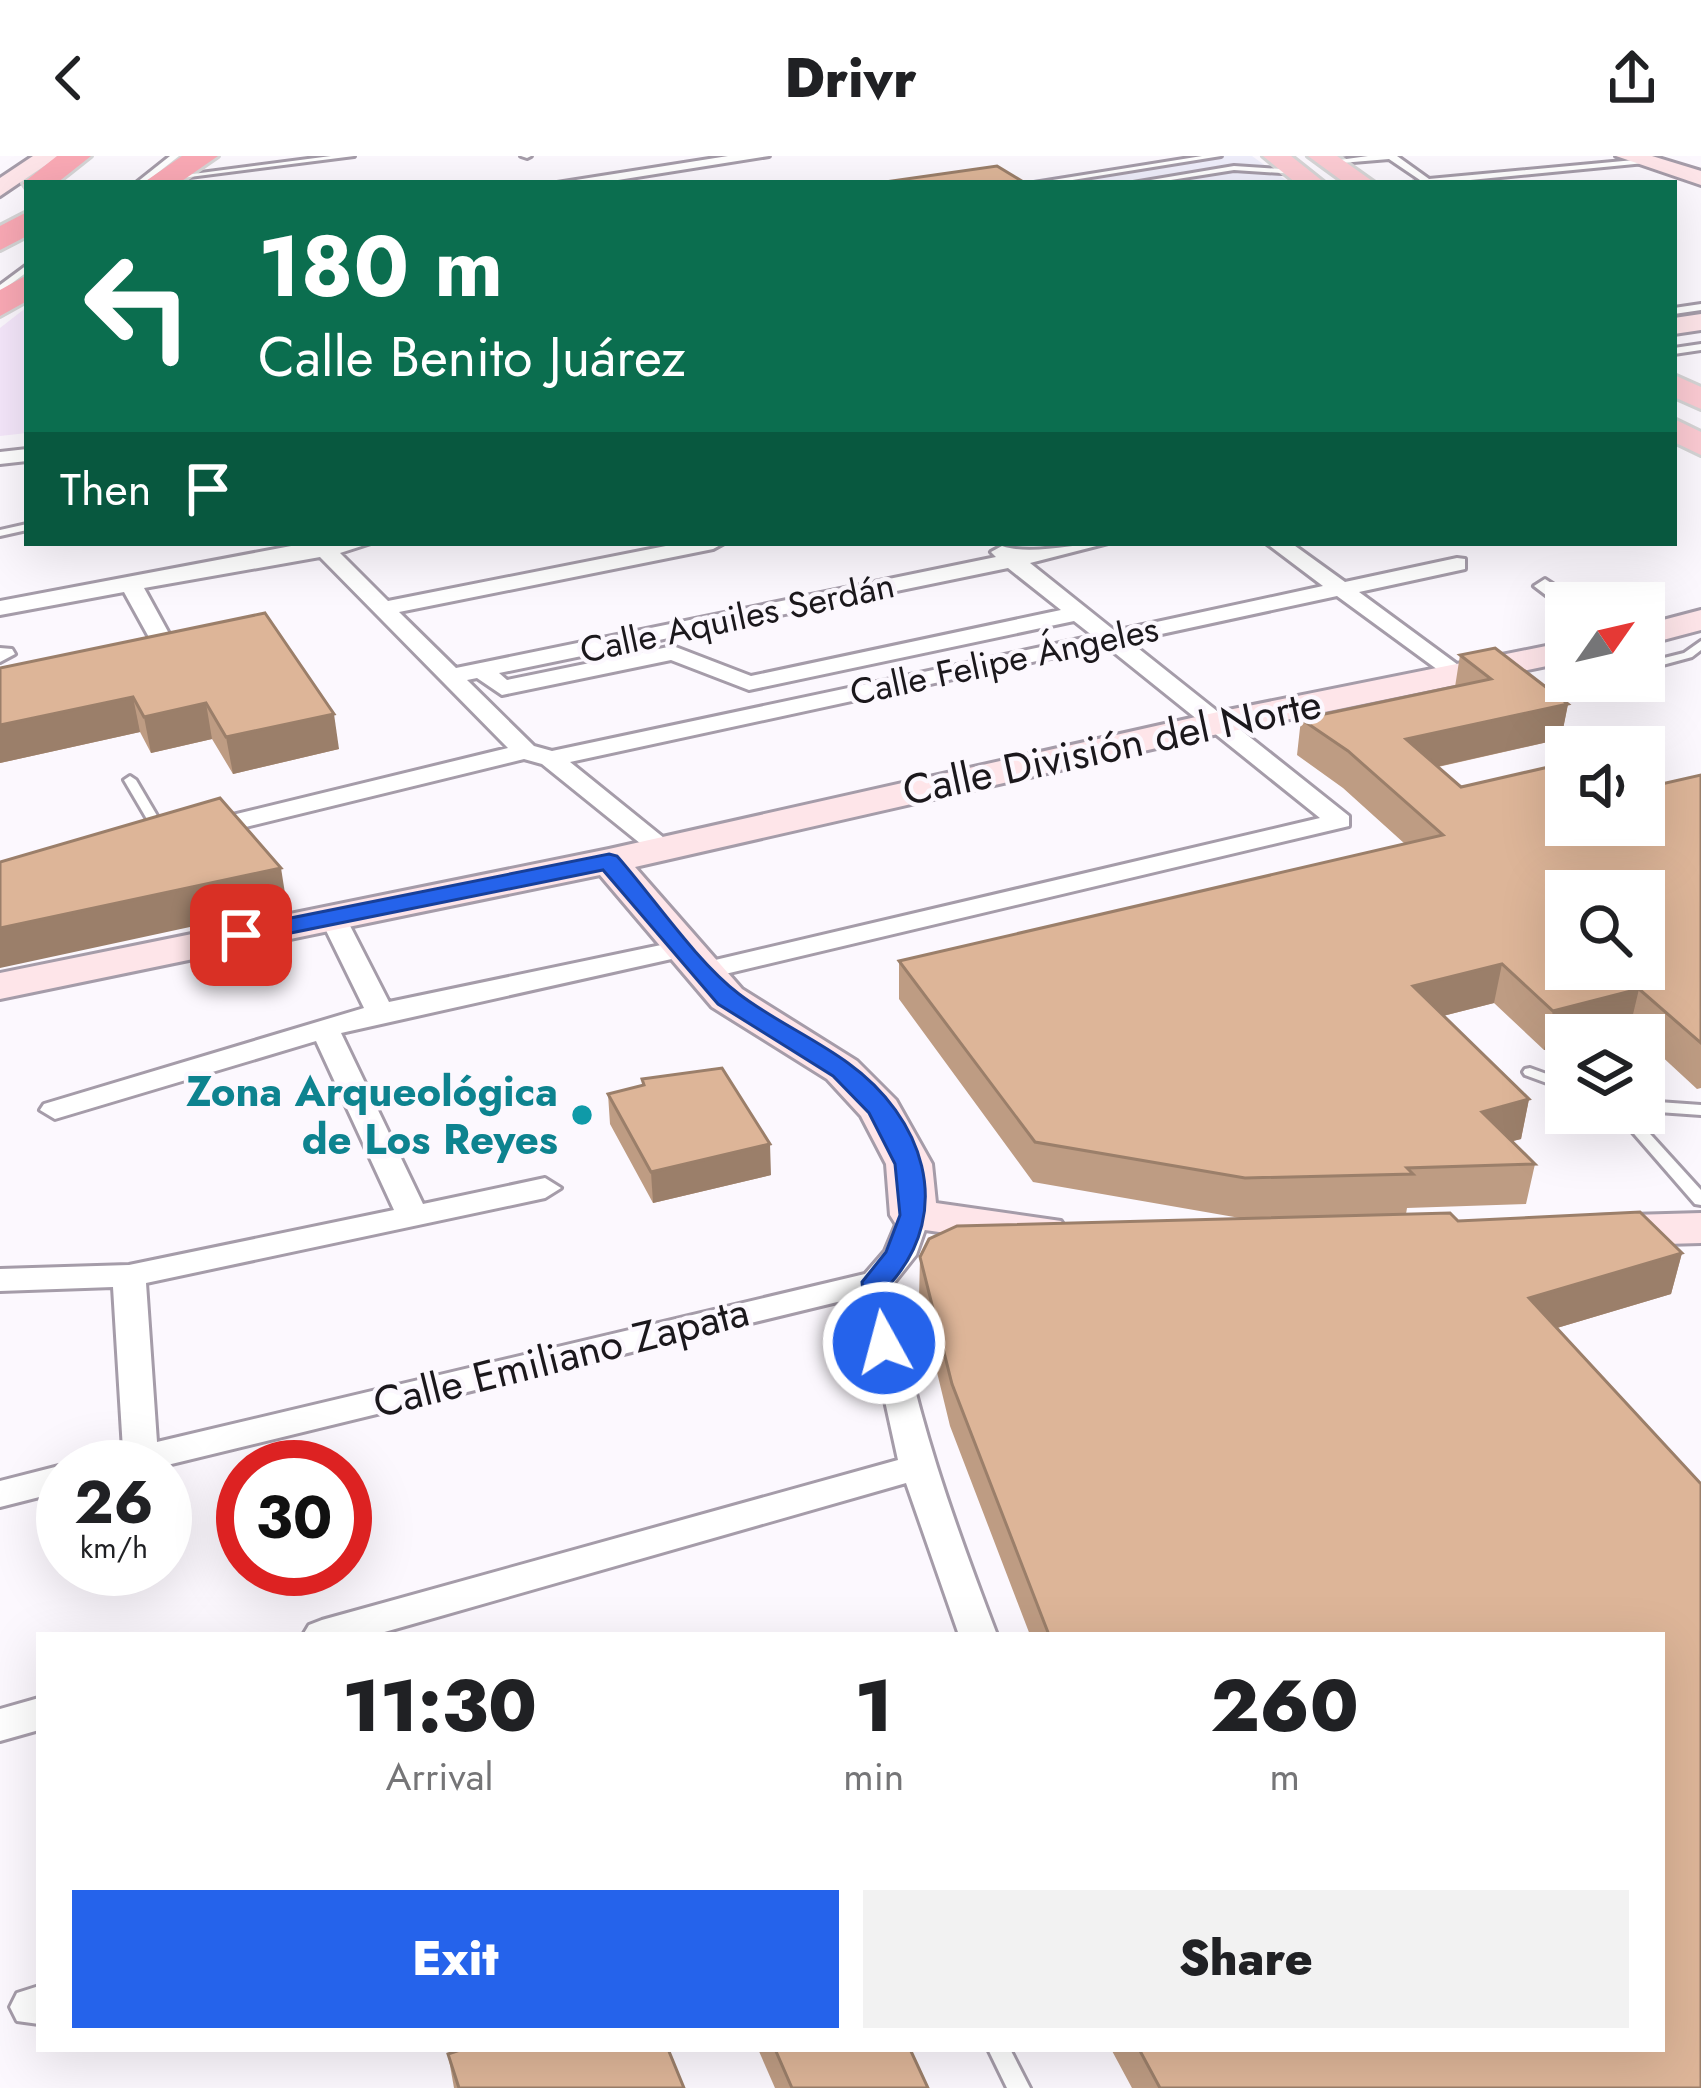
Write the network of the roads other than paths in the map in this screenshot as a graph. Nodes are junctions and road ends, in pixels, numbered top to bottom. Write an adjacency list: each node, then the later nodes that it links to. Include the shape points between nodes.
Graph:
1 (48, 156): 30 (main road)
2 (76, 156): 20 (highway)
3 (113, 156): 21 (highway)
4 (203, 156): 15 (highway)
5 (261, 156): 16 (lane)
6 (761, 156): 22 (street)
7 (1217, 156): 23 (lane)
8 (1275, 156): 18 (main road)
9 (1392, 156): 12 (lane); 28 (lane)
10 (1591, 156): 13 (lane)
11 (343, 157): 16 (lane)
12 (1324, 158): 27 (main road)
13 (1626, 161): 19 (main road); 29 (lane)
14 (1223, 170): 17 (lane); 18 (lane); 26 (lane)
15 (162, 171): 16 (lane)
16 (242, 171)
17 (1201, 173): 24 (lane); 25 (lane)
18 (1304, 177)
19 (1701, 178)
20 (25, 180)
21 (81, 180)
22 (587, 180)
23 (1058, 180)
24 (1156, 180)
25 (1214, 180)
26 (1241, 180)
27 (1357, 180)
28 (1425, 180)
29 (1447, 180)
30 (17, 184): 31 (highway)
31 (0, 210)
32 (24, 258): 34 (highway)
33 (24, 270): 36 (lane)
34 (0, 277)
35 (24, 284): 37 (highway)
36 (0, 289)
37 (0, 303)
38 (322, 546): 45 (street); 48 (street)
39 (698, 546): 48 (street)
40 (995, 546): 43 (street)
41 (1082, 546): 43 (street, Calle Aquiles Serdán)
42 (1280, 546): 46 (street)
43 (1012, 560): 49 (street); 55 (street, Calle Aquiles Serdán)
44 (1457, 564): 46 (street, Calle Felipe Ángeles)
45 (131, 584): 47 (street); 53 (street)
46 (1341, 587): 52 (street, Calle Felipe Ángeles); 57 (street)
47 (0, 608)
48 (381, 609): 58 (street)
49 (1079, 613): 52 (street); 55 (street, via 749,683 674,653 502,688)
50 (1699, 628): 51 (main road); 54 (lane, via 1688,655)
51 (1665, 632)
52 (1109, 636): 59 (street); 61 (street, Calle Felipe Ángeles)
53 (167, 650)
54 (1665, 661)
55 (482, 670): 58 (street, Calle Aquiles Serdán)
56 (1545, 671): 57 (main road, Calle División del Norte)
57 (1457, 673): 59 (main road, Calle División del Norte)
58 (447, 677): 60 (street)
59 (1218, 723): 65 (main road, Calle División del Norte); 68 (street, via 1340,821)
60 (525, 751): 61 (street); 63 (street)
61 (551, 759): 65 (street)
62 (130, 780): 64 (lane, via 164,837)
63 (229, 823)
64 (143, 843)
65 (660, 848): 66 (main road, Calle División del Norte)
66 (609, 861): 67 (main road, Calle División del Norte); 68 (main road)
67 (332, 916): 69 (main road, Calle División del Norte); 70 (street)
68 (694, 959): 70 (street); 81 (main road, via 728,998 842,1070 880,1110 909,1164)
69 (0, 986)
70 (380, 1012): 71 (street)
71 (326, 1032): 75 (street); 80 (street)
72 (1530, 1072): 73 (lane)
73 (1545, 1078)
74 (1665, 1108): 76 (lane)
75 (55, 1110)
76 (1701, 1111)
77 (1642, 1134): 79 (lane)
78 (545, 1188): 80 (street)
79 (1701, 1200)
80 (412, 1214): 85 (street)
81 (914, 1215): 84 (main road); 87 (street, via 900,1255)
82 (1701, 1228): 83 (main road)
83 (1562, 1232)
84 (1097, 1234)
85 (129, 1276): 86 (street); 88 (street)
86 (0, 1280)
87 (876, 1282): 89 (street, Calle Emiliano Zapata); 90 (street)
88 (140, 1440)
89 (192, 1446)
90 (915, 1468): 93 (street); 94 (street)
91 (36, 1485): 92 (street)
92 (0, 1494)
93 (333, 1632)
94 (977, 1632)
95 (36, 1715): 96 (street)
96 (0, 1725)
97 (1001, 2052): 98 (lane)
98 (1019, 2088)

